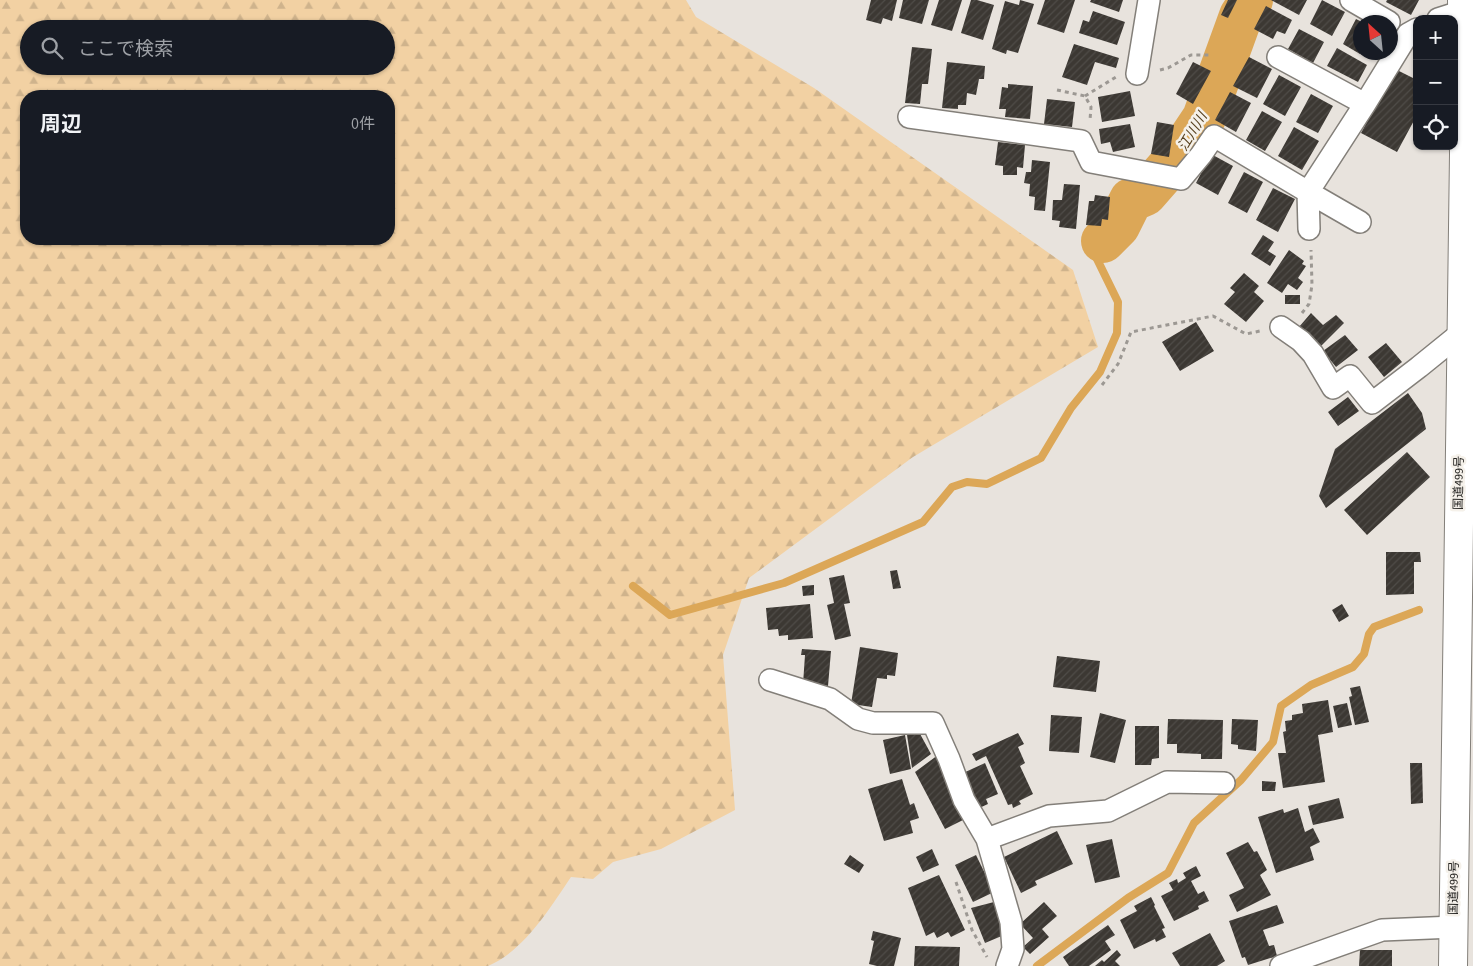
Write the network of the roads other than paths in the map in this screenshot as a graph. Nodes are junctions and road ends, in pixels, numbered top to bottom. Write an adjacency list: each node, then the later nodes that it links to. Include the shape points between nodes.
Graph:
1 (1149, 0): 6 (street)
2 (1351, 0): 4 (street)
3 (1454, 10): 13 (highway, 国道499号, via 1464,154)
4 (1401, 27): 7 (street)
5 (1278, 57): 7 (street)
6 (1138, 74)
7 (1365, 104): 9 (street)
8 (909, 117): 9 (street, via 1081,141 1091,162 1180,179 1214,136)
9 (1308, 192): 10 (street); 11 (street)
10 (1360, 222)
11 (1309, 229)
12 (1281, 327): 13 (street, via 1313,354 1333,388 1350,376 1372,403)
13 (1460, 332): 17 (highway, 国道499号)
14 (770, 680): 16 (street, via 830,699 858,719 873,723 933,723 964,800)
15 (1224, 783): 16 (street, via 1166,782 1108,811 1049,816)
16 (987, 839): 18 (street, via 1012,922 1013,949)
17 (1454, 927): 19 (street, via 1382,930); 20 (highway, 国道499号)
18 (998, 963)
19 (1281, 966)
20 (1453, 966)

